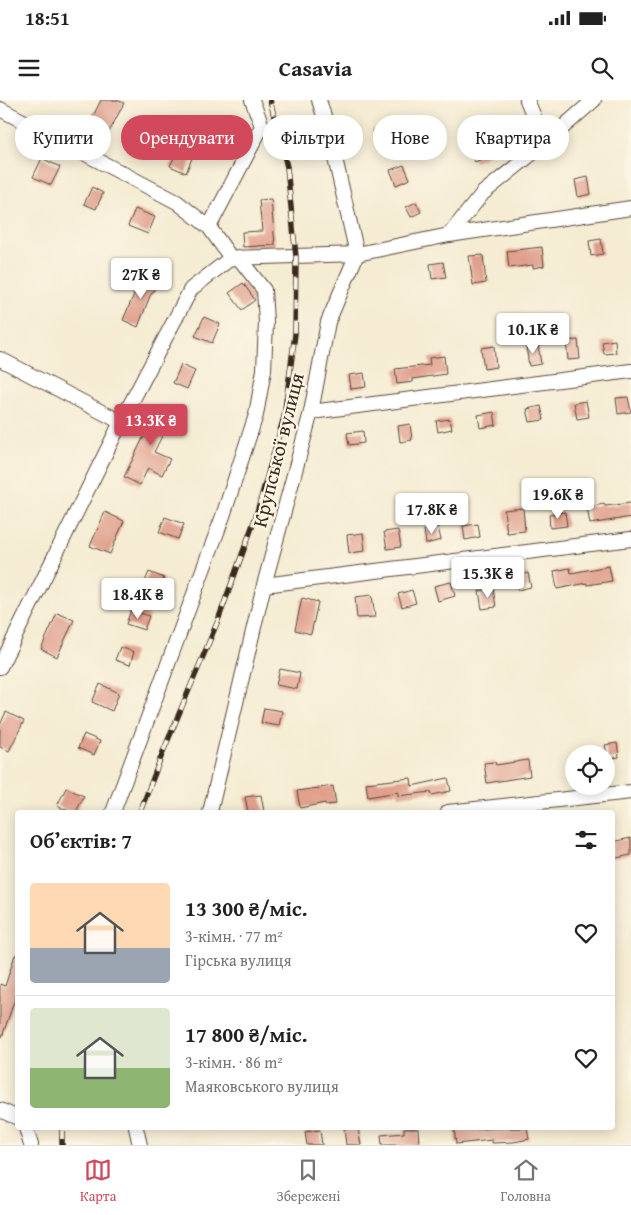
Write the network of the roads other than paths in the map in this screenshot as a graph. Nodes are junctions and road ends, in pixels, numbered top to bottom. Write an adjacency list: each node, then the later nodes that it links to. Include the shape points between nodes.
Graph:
1 (252, 100): 10 (street, via 262,126)
2 (318, 100): 12 (street, via 329,132)
3 (527, 100): 6 (street)
4 (594, 100): 7 (street)
5 (0, 108): 10 (street, via 177,202)
6 (533, 115)
7 (569, 122)
8 (524, 160): 11 (street, via 483,193)
9 (631, 208): 11 (street)
10 (209, 227): 13 (street)
11 (449, 235): 12 (street)
12 (357, 254): 13 (street); 16 (street, Крупської вулиця, via 328,322)
13 (235, 257): 17 (street, via 191,289); 22 (street, via 264,290 264,370 256,414 223,516)
14 (0, 359): 17 (street)
15 (631, 372): 16 (street)
16 (311, 412): 19 (street, Крупської вулиця)
17 (121, 422): 20 (street)
18 (631, 539): 19 (street)
19 (264, 586): 23 (street, Крупської вулиця)
20 (0, 667)
21 (631, 792): 24 (street)
22 (114, 810)
23 (210, 810)
24 (466, 810)
25 (0, 1110): 26 (street)
26 (15, 1117)
27 (26, 1130): 29 (street)
28 (136, 1130): 30 (street)
29 (30, 1145)
30 (140, 1145)

